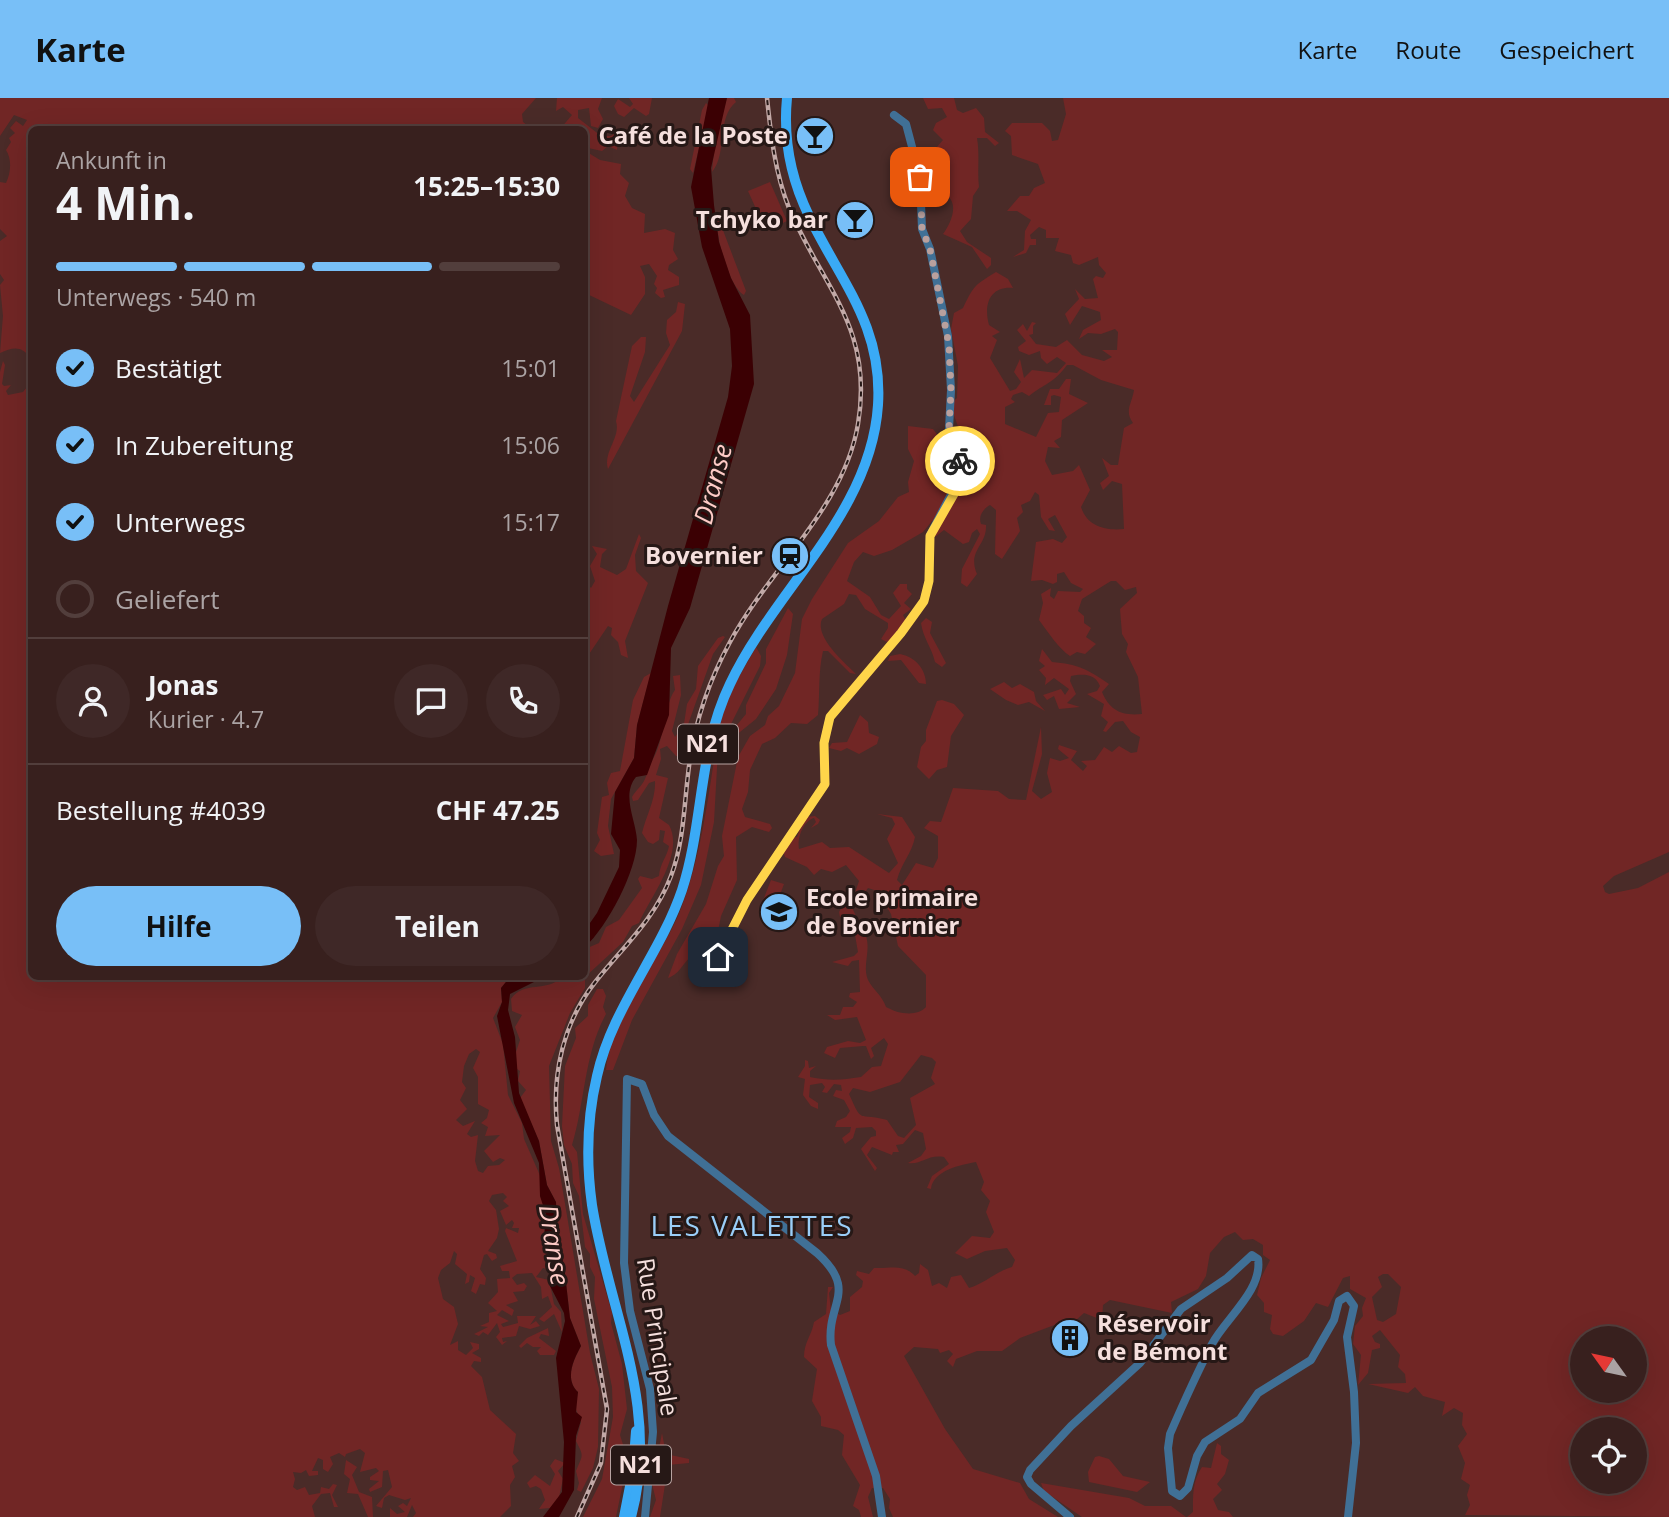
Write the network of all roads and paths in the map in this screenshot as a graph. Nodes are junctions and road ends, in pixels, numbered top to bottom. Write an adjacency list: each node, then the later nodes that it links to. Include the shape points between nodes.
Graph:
1 (787, 98): 4 (main road, N21, via 787,143 797,186 856,297 870,335 878,380 877,417 856,487 754,640 724,697 707,750 683,887 615,1024 597,1073 589,1130 592,1199 629,1350)
2 (894, 115): 3 (street, via 906,124 920,177 922,229 946,325 949,429 960,459 958,481 930,536 924,601 830,717 824,743 825,784 747,900)
3 (718, 957)
4 (639, 1413): 5 (main road, N21); 6 (main road, N21, via 641,1462)
5 (624, 1517)
6 (631, 1517)
7 (645, 1517): 8 (street, Rue Principale, via 653,1432 650,1389 633,1324 624,1263 627,1084 640,1082 668,1136 836,1273 841,1294 831,1345 876,1476)
8 (882, 1517)
9 (1070, 1517): 10 (street, via 1031,1484 1030,1470 1140,1363 1181,1310 1252,1255 1259,1264 1250,1290 1214,1340 1170,1434 1172,1491 1177,1496 1186,1491 1205,1442 1240,1419 1258,1393 1311,1360 1334,1320 1340,1299 1347,1296 1354,1306 1347,1341 1356,1443)
10 (1348, 1517)

